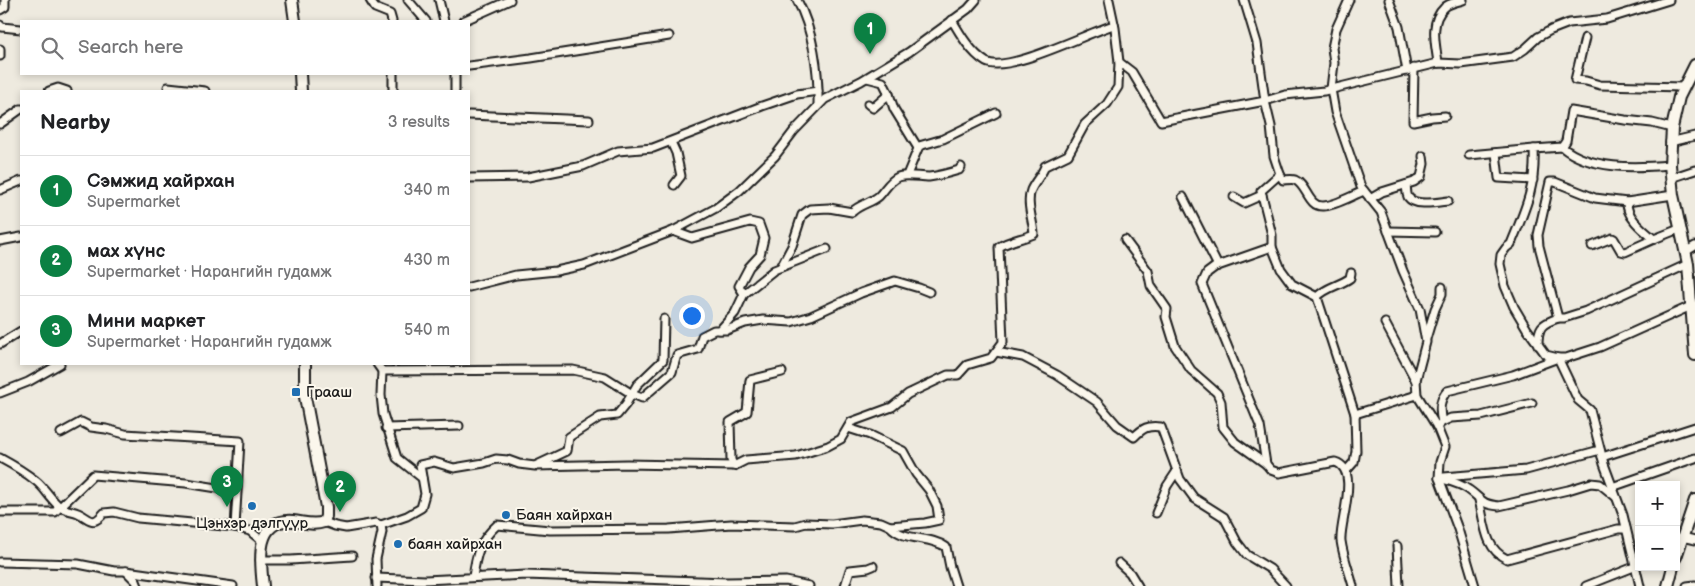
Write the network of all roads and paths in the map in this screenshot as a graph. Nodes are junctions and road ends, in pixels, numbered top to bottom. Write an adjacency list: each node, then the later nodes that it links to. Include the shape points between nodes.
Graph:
1 (5, 0): 15 (street)
2 (292, 0): 16 (main road)
3 (370, 0): 17 (street, via 375,8 390,14)
4 (408, 0): 18 (street)
5 (439, 0): 19 (street)
6 (510, 0): 20 (street)
7 (796, 0): 47 (street, via 807,22)
8 (976, 0): 21 (street)
9 (1109, 0): 23 (street)
10 (1244, 0): 49 (street, via 1257,43)
11 (1349, 0): 40 (street, via 1332,48)
12 (1389, 0): 33 (street)
13 (1463, 0): 30 (street, via 1443,8 1436,23 1434,34)
14 (1669, 0): 30 (street, via 1607,19 1569,23 1538,37 1513,57)
15 (0, 10)
16 (295, 20)
17 (392, 20)
18 (425, 20)
19 (444, 20)
20 (464, 20)
21 (952, 20): 23 (street, via 976,55 987,63 1002,64 1058,48); 37 (street)
22 (0, 25): 24 (street)
23 (1114, 25): 29 (street)
24 (20, 29)
25 (669, 36): 32 (street)
26 (1585, 38): 39 (street, via 1575,80 1600,85)
27 (0, 49): 28 (street)
28 (0, 56)
29 (1119, 62): 49 (street, via 1132,72 1161,121); 119 (street, via 1118,87 1085,124 1068,155 1045,166 1036,179 1029,203 1034,234 999,247 1003,342)
30 (1438, 63): 33 (street)
31 (1695, 65): 39 (main road)
32 (470, 66)
33 (1410, 70): 40 (street); 55 (street, via 1413,121)
34 (300, 75): 44 (main road)
35 (393, 75): 45 (street)
36 (455, 75): 46 (street)
37 (867, 78): 48 (street, via 883,82); 51 (street)
38 (168, 87): 43 (street)
39 (1683, 87): 58 (main road)
40 (1331, 89): 49 (street); 80 (street, via 1335,112)
41 (52, 90): 42 (street)
42 (64, 90)
43 (196, 90)
44 (301, 90)
45 (393, 90)
46 (455, 90)
47 (818, 91): 51 (street); 60 (street, via 797,94 762,106)
48 (889, 94): 50 (street, via 872,108); 63 (street, via 894,109)
49 (1265, 101): 71 (street)
50 (868, 104)
51 (818, 105): 89 (street, via 775,156 739,191 716,208)
52 (20, 110): 57 (street)
53 (996, 113): 63 (street)
54 (470, 116): 56 (street)
55 (1445, 116)
56 (589, 120)
57 (0, 124)
58 (1672, 128): 61 (main road); 62 (street, via 1571,111)
59 (1695, 136): 61 (street)
60 (671, 142): 73 (street, via 653,148 618,151 583,166 559,171 528,176); 77 (street, via 681,176)
61 (1670, 142): 68 (main road)
62 (1562, 147): 64 (street); 68 (street, via 1572,156 1623,168)
63 (918, 148): 72 (street)
64 (1534, 149): 65 (street); 75 (street)
65 (1496, 152): 66 (street); 75 (street, via 1499,178)
66 (1469, 154)
67 (1423, 156): 78 (street, via 1420,177)
68 (1670, 165): 74 (main road)
69 (961, 167): 72 (street, via 942,175)
70 (1695, 170): 74 (street)
71 (1280, 174): 80 (street, via 1283,180 1295,180 1316,204 1322,206); 81 (street, via 1261,191)
72 (907, 176): 103 (street, via 897,178 878,196 852,212 810,209 802,215)
73 (470, 178)
74 (1671, 178): 82 (main road)
75 (1533, 180): 118 (street, via 1531,196 1511,244 1501,255 1500,264 1514,307)
76 (20, 181): 79 (street)
77 (674, 185)
78 (1406, 185): 85 (street); 86 (street, via 1411,200)
79 (0, 190)
80 (1364, 191): 85 (street)
81 (1262, 195): 84 (street, via 1244,203); 98 (street)
82 (1673, 195): 87 (street); 88 (main road)
83 (1183, 197): 102 (street)
84 (1234, 197)
85 (1370, 199): 90 (street, via 1381,212)
86 (1448, 201)
87 (1627, 202): 93 (street, via 1627,210 1638,226); 111 (street, via 1595,198 1550,182 1538,234)
88 (1680, 229): 93 (street); 100 (main road)
89 (673, 231): 105 (street, via 584,265 516,275); 108 (street, via 692,238 750,222 759,224 764,238 760,255 739,286)
90 (1388, 231): 91 (street); 116 (street, via 1420,308)
91 (1435, 232)
92 (20, 237): 95 (street)
93 (1654, 239): 96 (street, via 1625,252 1612,238)
94 (1125, 240): 142 (street, via 1148,272 1151,286 1167,309 1166,317 1176,346 1191,370 1217,393 1223,427 1235,442)
95 (0, 241)
96 (1592, 246)
97 (1695, 246): 100 (street)
98 (1272, 247): 102 (street); 109 (street, via 1281,270 1292,284)
99 (827, 249): 103 (street)
100 (1685, 252): 101 (main road)
101 (1688, 264): 110 (main road); 111 (street, via 1586,311)
102 (1218, 266): 142 (street, via 1207,273 1202,284 1260,426)
103 (781, 267): 108 (street)
104 (1351, 273): 109 (street, via 1350,278)
105 (470, 287)
106 (1442, 287): 116 (street)
107 (928, 292): 114 (street, via 895,281 791,322 763,320)
108 (744, 294): 114 (street)
109 (1317, 297): 132 (street)
110 (1691, 306): 120 (main road); 121 (street, via 1600,347)
111 (1558, 318): 118 (street, via 1541,327)
112 (664, 319): 129 (street, via 663,360)
113 (1384, 323): 127 (street)
114 (720, 330): 129 (street, via 702,336 698,348 677,355 672,372 642,398)
115 (20, 332): 117 (street)
116 (1426, 342): 127 (street)
117 (0, 344)
118 (1538, 345): 121 (street, via 1546,355)
119 (996, 352): 137 (street, via 991,358 967,365 958,374 948,375 908,394 892,407 851,422); 145 (street, via 1023,357 1057,375 1097,402 1134,437 1150,425 1161,427)
120 (1695, 355)
121 (1558, 358): 133 (street, via 1513,375 1448,390 1440,404); 139 (street, via 1578,400 1590,410)
122 (58, 365): 128 (street)
123 (305, 365): 157 (main road, via 305,397 326,507)
124 (378, 365): 125 (street)
125 (382, 372): 129 (street, via 573,370 605,377); 136 (street, via 381,395)
126 (782, 372): 144 (street, via 750,380 746,412 730,422)
127 (1416, 381): 130 (street)
128 (2, 391)
129 (632, 394): 143 (street, via 617,415 600,417 569,437 567,451)
130 (1417, 395): 132 (street); 133 (street, via 1424,408)
131 (1532, 403): 133 (street, via 1481,416 1451,418)
132 (1355, 414): 146 (street, via 1356,451 1354,462)
133 (1440, 424): 148 (street, via 1445,447)
134 (459, 426): 136 (street)
135 (1695, 427): 139 (street)
136 (386, 428): 147 (street, via 397,458)
137 (848, 428): 144 (street, via 841,439 828,446 796,456 746,460); 159 (street, via 903,451 937,506 939,520)
138 (61, 432): 150 (street, via 81,422 125,434 240,441)
139 (1601, 454): 148 (street, via 1526,470); 149 (street)
140 (0, 458): 154 (street, via 37,482)
141 (1695, 458): 149 (street)
142 (1266, 464): 146 (street, via 1279,473 1335,462)
143 (534, 466): 144 (street); 147 (street, via 496,459 454,468 434,462 420,465)
144 (734, 466)
145 (1177, 471): 156 (street); 185 (street, via 1194,498 1224,517 1247,554)
146 (1346, 471): 186 (street, via 1348,501 1342,520 1341,540)
147 (422, 478): 158 (street, via 425,494 421,508)
148 (1439, 478): 152 (street, via 1469,490); 188 (street)
149 (1612, 487): 151 (street)
150 (236, 491): 154 (street, via 93,475); 160 (street)
151 (1616, 497): 152 (street, via 1600,484 1592,483 1499,506); 161 (street)
152 (1479, 500): 161 (street, via 1491,546 1507,559)
153 (1695, 500): 162 (main road)
154 (60, 507): 155 (street, via 55,512); 160 (street, via 92,521 104,513 114,512 138,518)
155 (0, 512)
156 (1156, 513)
157 (324, 522): 158 (street, via 346,528 376,523); 164 (main road, via 279,523 269,528)
158 (380, 526): 176 (street)
159 (890, 526): 175 (street, via 862,520 794,526 730,524 669,529 550,530 497,525 476,553); 183 (street, via 902,535 932,540 946,547)
160 (235, 527): 164 (street, via 250,531)
161 (1626, 529): 172 (street)
162 (1682, 537): 163 (street); 165 (main road)
163 (1695, 540)
164 (262, 541): 168 (main road)
165 (1680, 544)
166 (1397, 546): 187 (street)
167 (352, 556): 168 (street)
168 (260, 560): 180 (main road)
169 (0, 562): 173 (street, via 78,564)
170 (1119, 563): 184 (street)
171 (873, 566): 182 (street, via 850,570)
172 (1634, 567): 189 (street); 190 (street)
173 (126, 571): 178 (street); 179 (street)
174 (1672, 571): 191 (main road)
175 (473, 577): 176 (street); 181 (street, via 526,575 786,581)
176 (377, 582)
177 (1695, 585): 192 (street)
178 (138, 586)
179 (233, 586)
180 (263, 586)
181 (808, 586)
182 (846, 586)
183 (956, 586)
184 (1138, 586)
185 (1286, 586)
186 (1353, 586)
187 (1399, 586)
188 (1476, 586)
189 (1586, 586)
190 (1640, 586)
191 (1668, 586)
192 (1687, 586)

